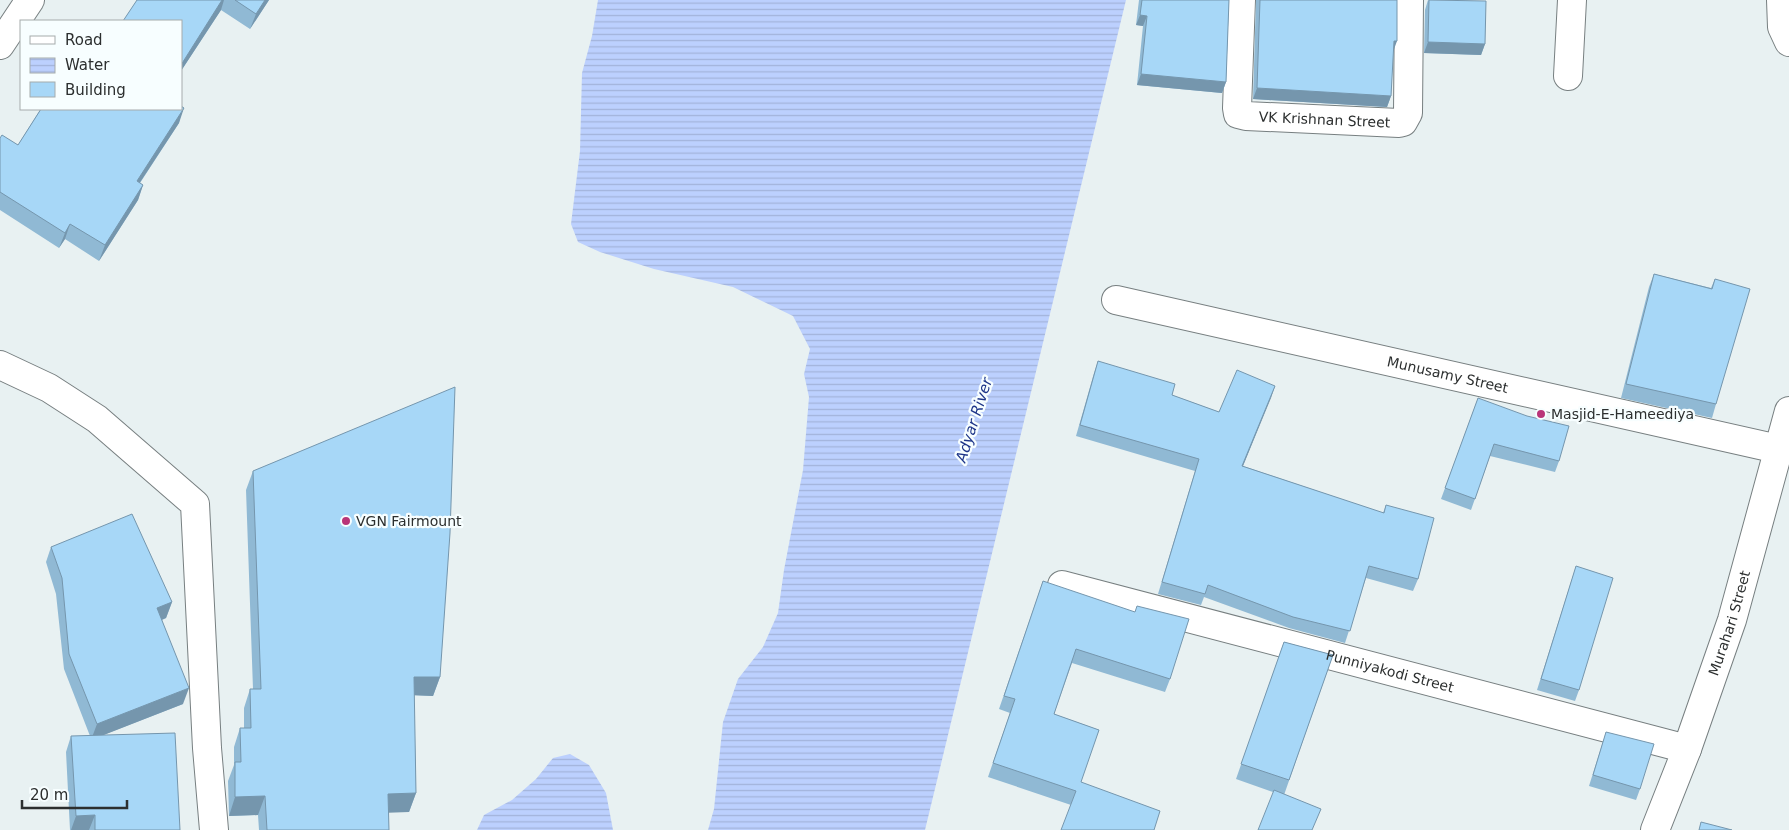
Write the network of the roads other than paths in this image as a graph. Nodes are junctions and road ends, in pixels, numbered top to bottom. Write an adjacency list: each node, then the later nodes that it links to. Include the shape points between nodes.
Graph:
1 (30, 0): 7 (street)
2 (1241, 0): 3 (street, VK Krishnan Street, via 1238,114 1399,123 1408,113)
3 (1409, 0)
4 (1572, 0): 8 (street)
5 (1781, 0): 6 (street, via 1782,27)
6 (1789, 42)
7 (0, 45)
8 (1568, 76)
9 (1116, 300): 12 (street, Munusamy Street)
10 (0, 364): 15 (street, via 49,388 97,419 196,504)
11 (1789, 411): 12 (street, Murahari Street)
12 (1778, 449): 14 (street, Murahari Street, via 1732,620)
13 (1062, 584): 14 (street, Punniyakodi Street)
14 (1687, 748): 16 (street, Murahari Street)
15 (214, 830)
16 (1655, 830)

